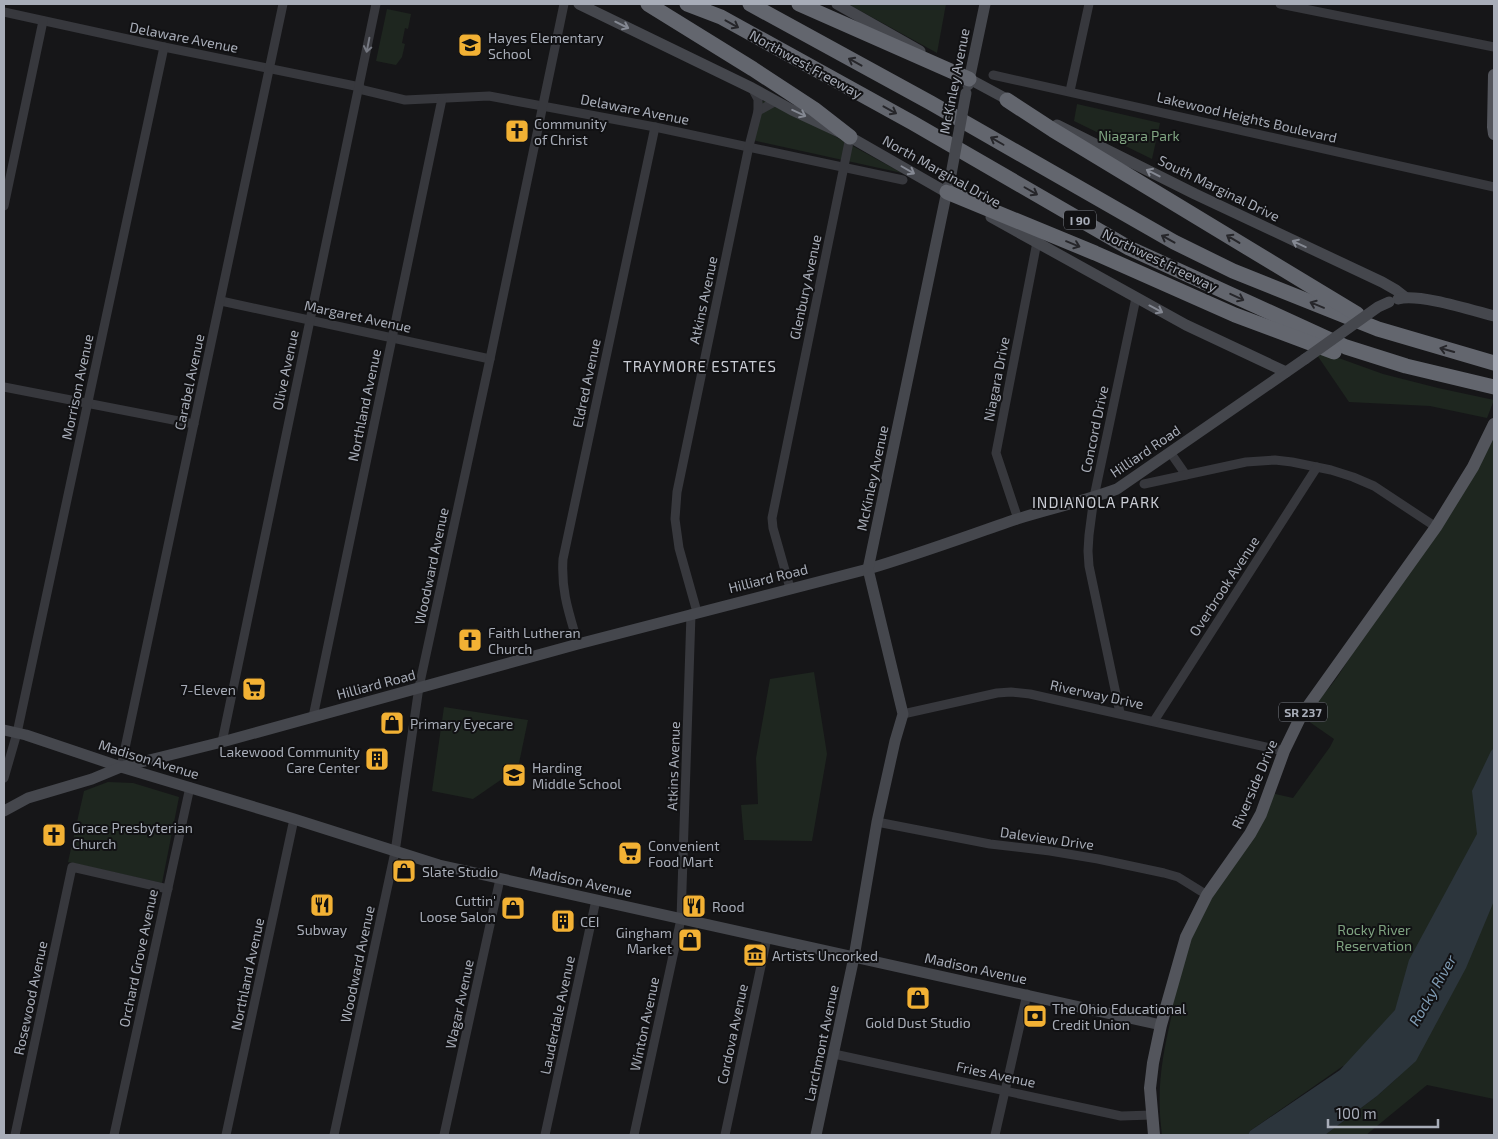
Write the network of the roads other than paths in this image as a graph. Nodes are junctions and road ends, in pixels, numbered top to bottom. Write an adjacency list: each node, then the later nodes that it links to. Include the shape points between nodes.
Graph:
1 (283, 4): 17 (street, Carabel Avenue)
2 (376, 4): 21 (street, Olive Avenue, one-way to 21)
3 (564, 4): 27 (street, Woodward Avenue)
4 (579, 4): 22 (main road, North Marginal Drive, one-way to 22)
5 (648, 4): 31 (highway, via 814,108)
6 (687, 4): 50 (highway, Northwest Freeway / I 90, one-way to 50, via 721,18 904,118 1129,248 1346,347)
7 (750, 4): 44 (highway, Northwest Freeway / I 90, one-way to 7, via 1233,271 1174,242)
8 (798, 4): 20 (highway)
9 (837, 4): 20 (main road, South Marginal Drive)
10 (985, 4): 20 (main road, McKinley Avenue)
11 (1089, 4): 23 (street)
12 (1280, 4): 16 (street)
13 (4, 12): 14 (street, Delaware Avenue)
14 (43, 21): 15 (street, Delaware Avenue); 37 (street)
15 (164, 47): 17 (street, Delaware Avenue); 51 (street, Morrison Avenue)
16 (1494, 47)
17 (270, 68): 21 (street, Delaware Avenue); 41 (street, Carabel Avenue)
18 (993, 75): 23 (street, Lakewood Heights Boulevard)
19 (1494, 75): 30 (main road)
20 (968, 86): 25 (main road, South Marginal Drive); 35 (main road, McKinley Avenue, bridge)
21 (359, 88): 24 (street, Delaware Avenue, via 405,100); 43 (street, Olive Avenue)
22 (752, 88): 26 (main road, North Marginal Drive); 28 (street, Atkins Avenue, via 758,99)
23 (1070, 91): 36 (street, Lakewood Heights Boulevard)
24 (442, 99): 27 (street, Delaware Avenue, via 489,96); 45 (street, Northland Avenue)
25 (1007, 100): 39 (main road, South Marginal Drive, one-way to 25, via 1382,282); 44 (highway, one-way to 25, via 1348,307)
26 (776, 101): 28 (street); 31 (main road, North Marginal Drive, one-way to 31)
27 (543, 105): 29 (street, Delaware Avenue); 46 (street, Woodward Avenue)
28 (758, 111): 32 (street, Atkins Avenue)
29 (655, 127): 32 (street, Delaware Avenue); 64 (street, Eldred Avenue, via 563,559 562,585)
30 (1494, 134)
31 (850, 137): 33 (street, Glenbury Avenue); 35 (main road, North Marginal Drive, one-way to 35)
32 (749, 146): 33 (street, Delaware Avenue); 63 (street, Atkins Avenue, via 677,492 678,548)
33 (843, 167): 34 (street, Delaware Avenue); 62 (street, Glenbury Avenue, via 772,518)
34 (903, 180)
35 (948, 186): 38 (main road, North Marginal Drive); 50 (highway, one-way to 50, via 1235,315 1343,355 1397,372); 61 (main road, McKinley Avenue)
36 (1494, 187)
37 (4, 206)
38 (1037, 242): 40 (main road, North Marginal Drive); 59 (street, Niagara Drive, via 996,453)
39 (1405, 297): 42 (main road, Hilliard Road); 48 (main road, Hilliard Road, bridge, via 1378,308)
40 (1136, 298): 48 (main road, North Marginal Drive, one-way to 48); 58 (street, Concord Drive)
41 (221, 301): 43 (street, Margaret Avenue); 52 (street, Carabel Avenue)
42 (1494, 316)
43 (310, 320): 45 (street, Margaret Avenue); 72 (street, Olive Avenue)
44 (1378, 330): 47 (highway, Northwest Freeway / I 90, one-way to 44)
45 (392, 337): 46 (street, Margaret Avenue); 68 (street, Northland Avenue)
46 (490, 359): 65 (street, Woodward Avenue)
47 (1494, 363)
48 (1286, 372): 54 (main road, Hilliard Road)
49 (4, 387): 51 (street)
50 (1494, 388)
51 (87, 403): 52 (street); 71 (street, Morrison Avenue)
52 (194, 424): 74 (street, Carabel Avenue)
53 (1494, 424): 60 (main road, Riverside Drive / SR 237, via 1473,467)
54 (1170, 452): 56 (street); 58 (main road, Hilliard Road, via 1116,489)
55 (1317, 467): 56 (street, via 1276,460 1246,462); 60 (street, via 1353,476 1374,486); 69 (street, Overbrook Avenue)
56 (1186, 475): 57 (street)
57 (1144, 484)
58 (1094, 497): 59 (main road, Hilliard Road); 66 (street, Concord Drive, via 1088,551)
59 (1018, 519): 61 (main road, Hilliard Road)
60 (1436, 527): 73 (main road, Riverside Drive / SR 237, via 1301,716)
61 (868, 569): 62 (main road, Hilliard Road); 67 (main road, McKinley Avenue)
62 (790, 588): 63 (main road, Hilliard Road)
63 (694, 613): 64 (main road, Hilliard Road); 85 (street, Atkins Avenue)
64 (578, 644): 65 (main road, Hilliard Road)
65 (419, 687): 68 (main road, Hilliard Road); 80 (street, Woodward Avenue)
66 (1120, 713): 67 (street, Riverway Drive, via 1011,692); 69 (street, Riverway Drive)
67 (903, 714): 79 (main road)
68 (313, 717): 72 (main road, Hilliard Road)
69 (1154, 721): 73 (street, Riverway Drive)
70 (4, 730): 71 (main road, Madison Avenue)
71 (17, 733): 74 (main road, Madison Avenue); 75 (street, Morrison Avenue)
72 (222, 742): 74 (main road, Hilliard Road)
73 (1284, 751): 83 (main road, Riverside Drive / SR 237, via 1250,834)
74 (121, 767): 76 (main road, Madison Avenue); 77 (main road, Hilliard Road, via 28,798)
75 (4, 778)
76 (190, 787): 78 (main road, Madison Avenue); 82 (street, Orchard Grove Avenue)
77 (4, 811)
78 (294, 819): 80 (main road, Madison Avenue); 95 (street, Northland Avenue)
79 (877, 822): 83 (street, Daleview Drive, via 1164,873); 87 (main road)
80 (395, 852): 81 (main road, Madison Avenue); 96 (street, Woodward Avenue)
81 (500, 879): 84 (main road, Madison Avenue); 97 (street, Wagar Avenue)
82 (168, 888): 93 (street, Rosewood Avenue, via 72,867); 94 (street, Orchard Grove Avenue)
83 (1207, 895): 89 (main road, Riverside Drive / SR 237, via 1186,936)
84 (596, 900): 85 (main road, Madison Avenue); 98 (street, Lauderdale Avenue)
85 (681, 919): 86 (main road, Madison Avenue); 99 (street, Winton Avenue)
86 (767, 938): 87 (main road, Madison Avenue); 100 (street, Cordova Avenue)
87 (854, 957): 88 (main road, Madison Avenue); 90 (main road, Larchmont Avenue)
88 (1027, 994): 89 (main road, Madison Avenue); 91 (street)
89 (1161, 1025): 92 (main road, Riverside Drive / SR 237, via 1150,1088)
90 (834, 1054): 91 (street, Fries Avenue); 101 (main road, Larchmont Avenue)
91 (1005, 1090): 92 (street, Fries Avenue, via 1121,1116); 102 (street)
92 (1152, 1115): 103 (main road, Riverside Drive / SR 237)
93 (15, 1135)
94 (114, 1135)
95 (226, 1135)
96 (334, 1135)
97 (444, 1135)
98 (545, 1135)
99 (634, 1135)
100 (724, 1135)
101 (816, 1135)
102 (995, 1135)
103 (1154, 1135)

